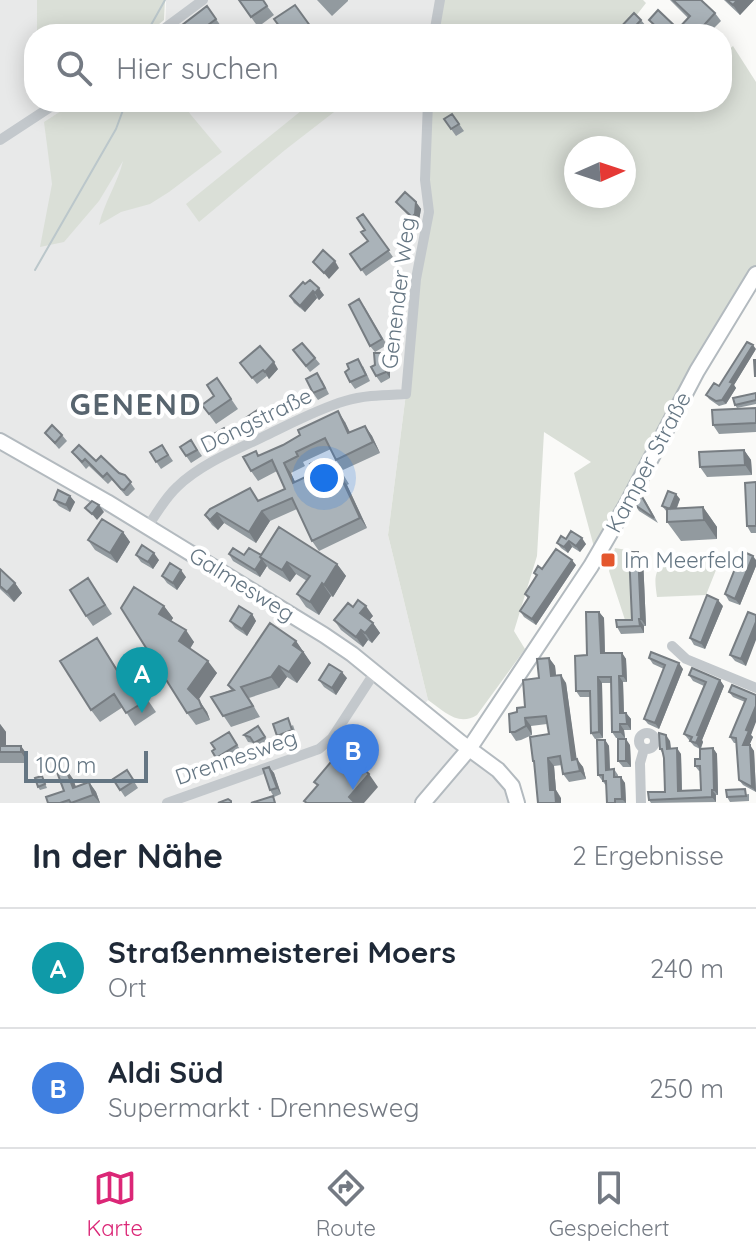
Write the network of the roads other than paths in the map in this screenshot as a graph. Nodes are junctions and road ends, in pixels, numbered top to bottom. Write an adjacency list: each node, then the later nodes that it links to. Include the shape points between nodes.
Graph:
1 (203, 0): 3 (street)
2 (440, 0): 4 (street)
3 (171, 24)
4 (436, 24)
5 (43, 112): 7 (street)
6 (428, 112): 9 (street, Genender Weg, via 429,212 416,279)
7 (0, 140)
8 (756, 274): 15 (street, Kamper Straße, via 697,371 604,546)
9 (406, 394): 11 (street, Dongstraße, via 347,400 232,452 178,485)
10 (0, 441): 11 (street, Galmesweg)
11 (148, 526): 13 (street, Galmesweg)
12 (672, 646): 14 (street, via 686,659)
13 (375, 672): 15 (street, Galmesweg); 17 (street, Drennesweg, via 332,738 319,749)
14 (756, 688)
15 (469, 749): 18 (street, Kamper Straße); 19 (street, via 507,779)
16 (644, 749): 20 (street)
17 (167, 803)
18 (423, 803)
19 (517, 803)
20 (641, 803)

